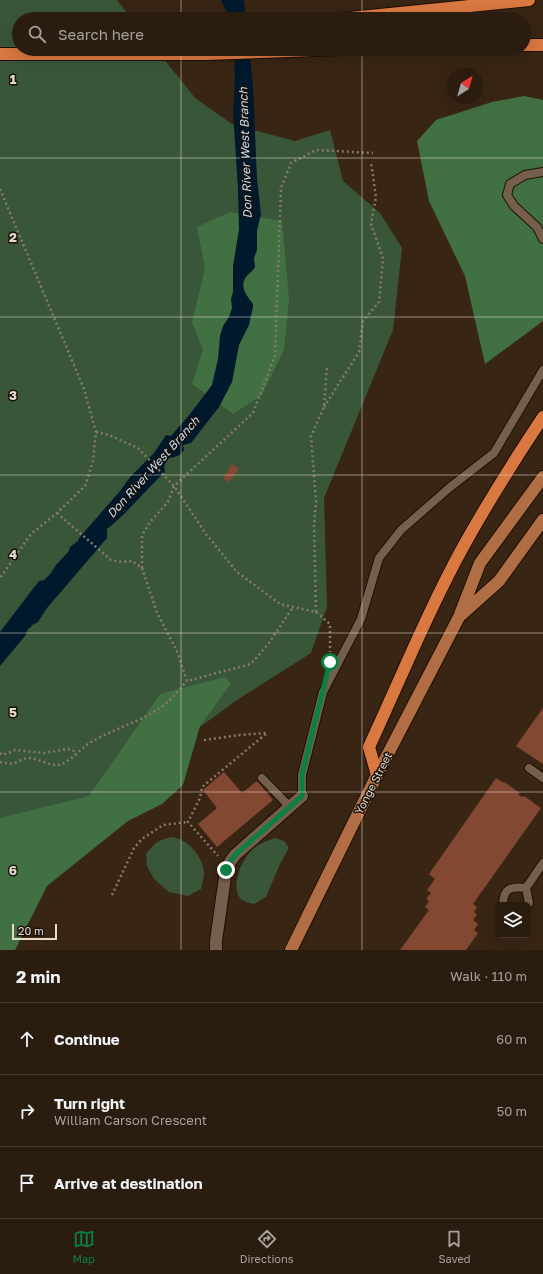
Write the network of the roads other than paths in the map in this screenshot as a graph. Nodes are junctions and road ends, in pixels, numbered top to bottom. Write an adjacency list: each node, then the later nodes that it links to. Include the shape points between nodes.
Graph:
1 (528, 0): 2 (highway)
2 (409, 12)
3 (531, 45): 4 (highway)
4 (543, 45)
5 (12, 53): 6 (highway)
6 (0, 54): 7 (highway)
7 (12, 54)
8 (543, 172): 9 (lane, via 525,175 510,184 507,195 514,206 537,227)
9 (543, 239)
10 (543, 370): 19 (lane, via 494,453 401,530 379,558 361,620 324,692 302,775)
11 (543, 417): 16 (highway, via 480,517 430,612 369,747)
12 (543, 477): 14 (main road, Yonge Street, via 480,563)
13 (543, 520): 14 (main road, Yonge Street, via 499,581)
14 (459, 617): 16 (main road, Yonge Street)
15 (529, 768): 18 (lane)
16 (377, 775): 26 (main road, Yonge Street)
17 (262, 778): 20 (lane)
18 (543, 778)
19 (302, 796): 20 (street)
20 (290, 807): 25 (street, via 235,855 228,866)
21 (543, 863): 22 (lane)
22 (526, 888): 23 (lane, via 514,887 508,890); 24 (lane)
23 (503, 902)
24 (529, 902)
25 (216, 950)
26 (291, 950)

